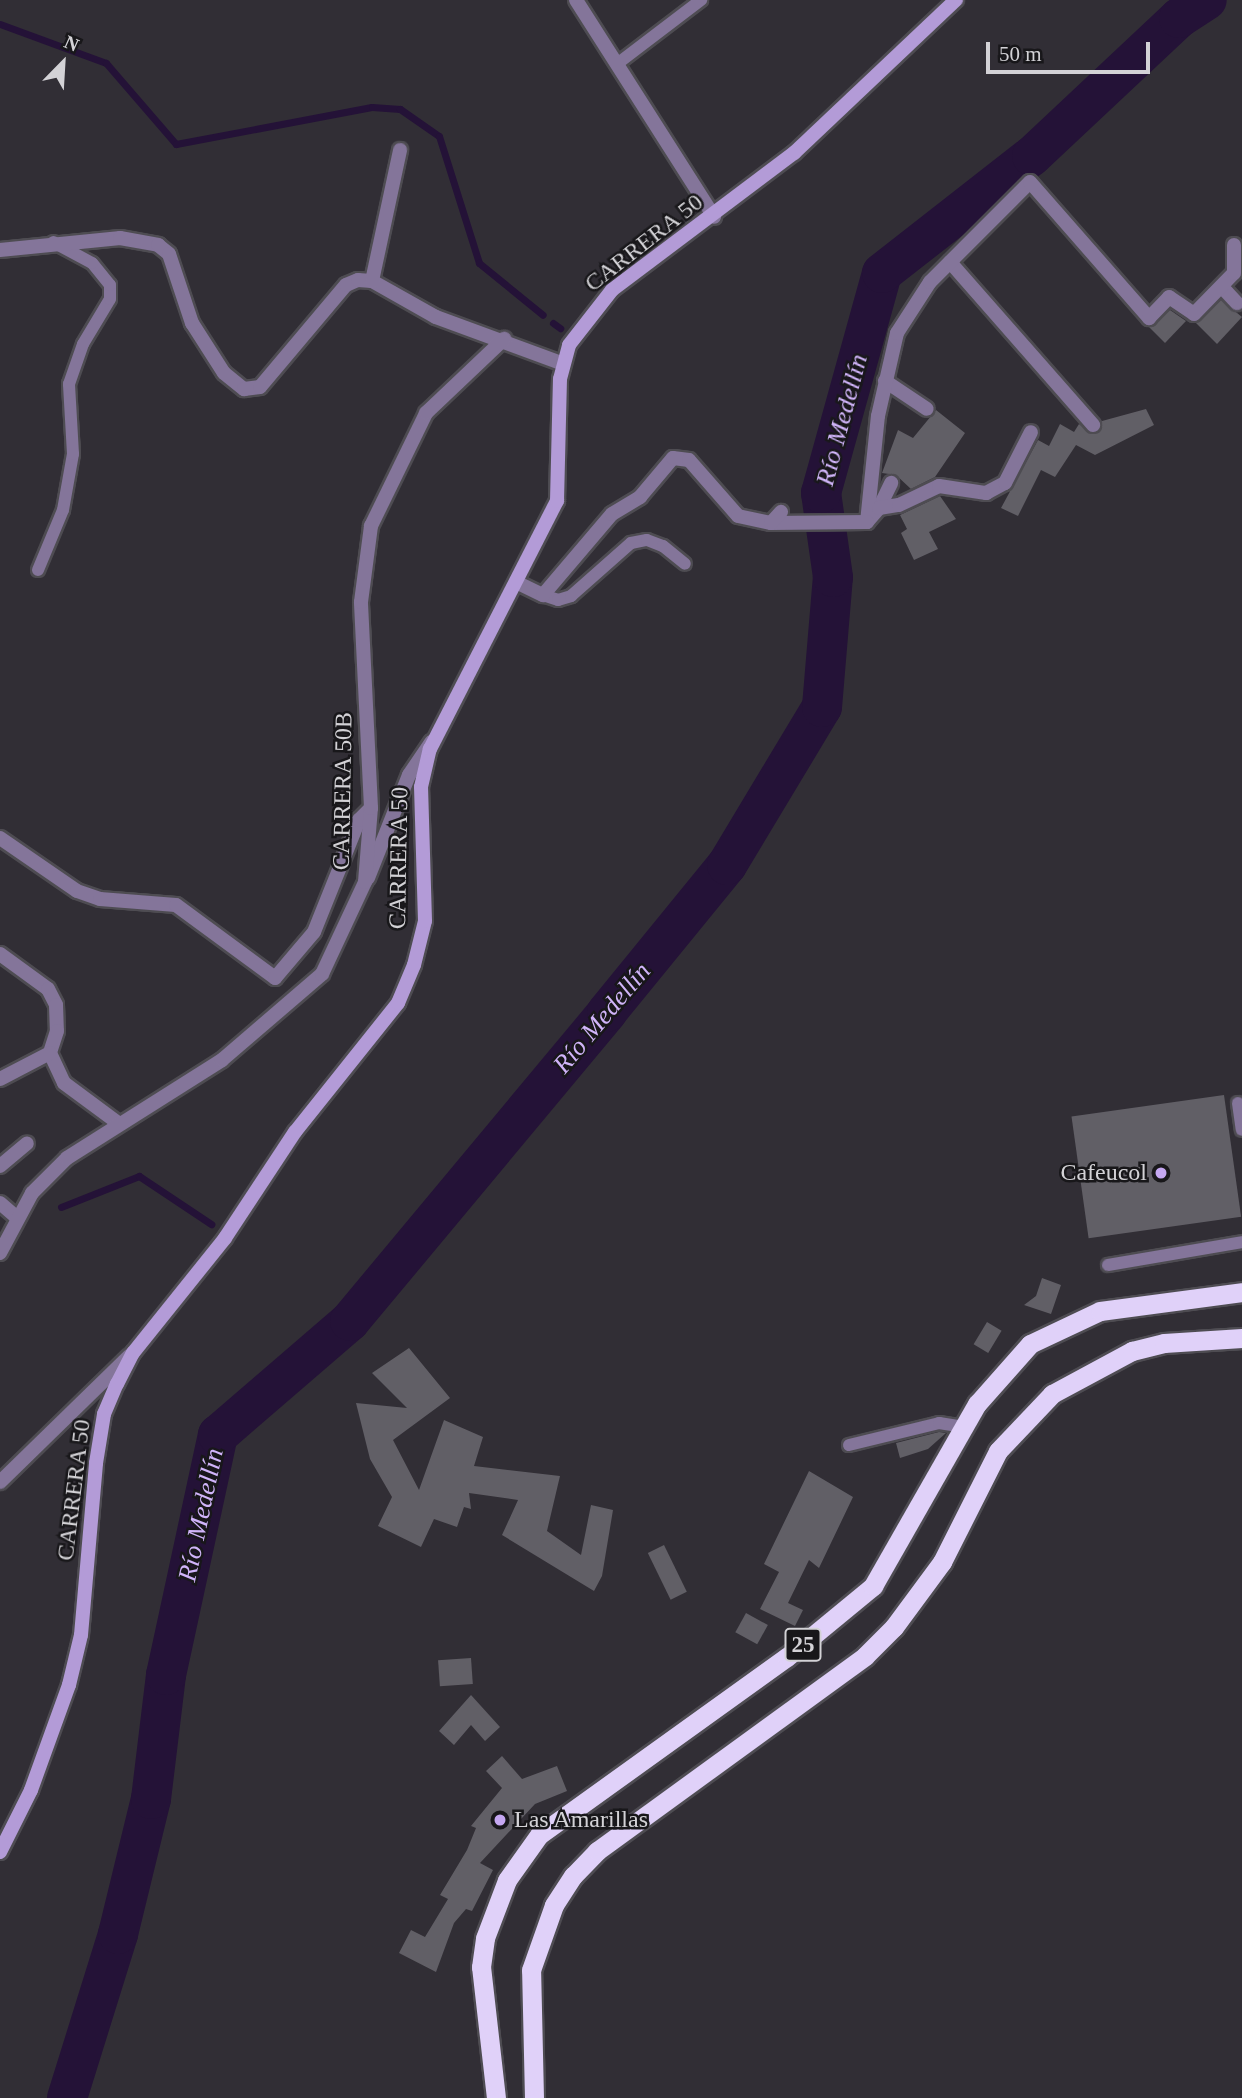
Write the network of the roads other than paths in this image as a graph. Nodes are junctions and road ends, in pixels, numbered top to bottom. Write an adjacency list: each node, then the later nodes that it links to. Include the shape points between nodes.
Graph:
1 (576, 0): 4 (street)
2 (701, 0): 4 (lane)
3 (956, 0): 6 (main road, CARRERA 50, via 794,152)
4 (617, 64): 6 (street)
5 (400, 150): 11 (street)
6 (714, 217): 15 (main road, CARRERA 50, via 612,290 588,316)
7 (53, 242): 9 (street); 11 (street, via 120,238 158,245 169,254 192,323 224,373 244,389 260,387 346,285); 24 (lane, via 92,263 110,285 110,299 83,344 69,384 74,454 63,510)
8 (1234, 244): 12 (street, via 1234,273)
9 (0, 250)
10 (950, 262): 12 (street, via 1030,182 1149,318 1169,297 1179,299 1194,314); 16 (street, via 914,303 897,333); 18 (street)
11 (372, 281): 14 (street, via 436,317)
12 (1222, 287): 13 (street)
13 (1237, 303)
14 (505, 340): 15 (street); 28 (street, CARRERA 50B, via 426,413 371,526 361,601)
15 (561, 363): 25 (main road, CARRERA 50, via 556,501)
16 (885, 382): 17 (street); 22 (street)
17 (927, 409)
18 (1093, 425)
19 (1031, 432): 21 (street, via 1005,483 986,493 939,485 899,506)
20 (891, 483): 21 (street)
21 (879, 508): 22 (street)
22 (867, 522): 26 (street, via 738,516 689,460 673,458 640,497 612,514)
23 (685, 564): 26 (lane, via 648,540 631,543 570,596 558,600)
24 (38, 570)
25 (518, 583): 26 (street); 27 (main road, CARRERA 50)
26 (543, 595)
27 (435, 736): 30 (street, via 409,775 382,853); 46 (main road, CARRERA 50, via 421,788 425,921 398,1003 295,1132 225,1238)
28 (371, 808): 29 (street, via 359,820 314,932 278,978 268,976 176,905 100,899 77,891); 30 (street, CARRERA 50B)
29 (0, 838)
30 (365, 882): 35 (street, CARRERA 50B, via 316,983 222,1060)
31 (0, 954): 32 (street, via 48,989 56,1005 57,1031)
32 (50, 1053): 33 (street); 35 (street, via 64,1083)
33 (0, 1079)
34 (1238, 1103): 36 (lane)
35 (118, 1124): 40 (street, CARRERA 50B, via 67,1158)
36 (1242, 1130)
37 (27, 1143): 38 (street)
38 (0, 1166)
39 (0, 1203): 40 (street)
40 (10, 1224): 42 (street, CARRERA 50B)
41 (1242, 1242): 43 (lane)
42 (0, 1253)
43 (1108, 1265)
44 (1242, 1292): 47 (highway, 25, via 1146,1301 1056,1328 998,1375)
45 (1242, 1338): 52 (highway, 25, via 1164,1343 1132,1351 1052,1394 998,1451 942,1562 894,1628 865,1656 597,1851 573,1876 554,1905 531,1970)
46 (132, 1353): 49 (street); 50 (main road, CARRERA 50, via 104,1414 81,1635 69,1685 31,1790)
47 (963, 1427): 48 (lane, via 939,1423); 51 (highway, 25, via 873,1586 787,1657 539,1835 508,1880 485,1938 481,1967)
48 (849, 1445)
49 (0, 1482)
50 (0, 1852)
51 (496, 2098)
52 (534, 2098)

